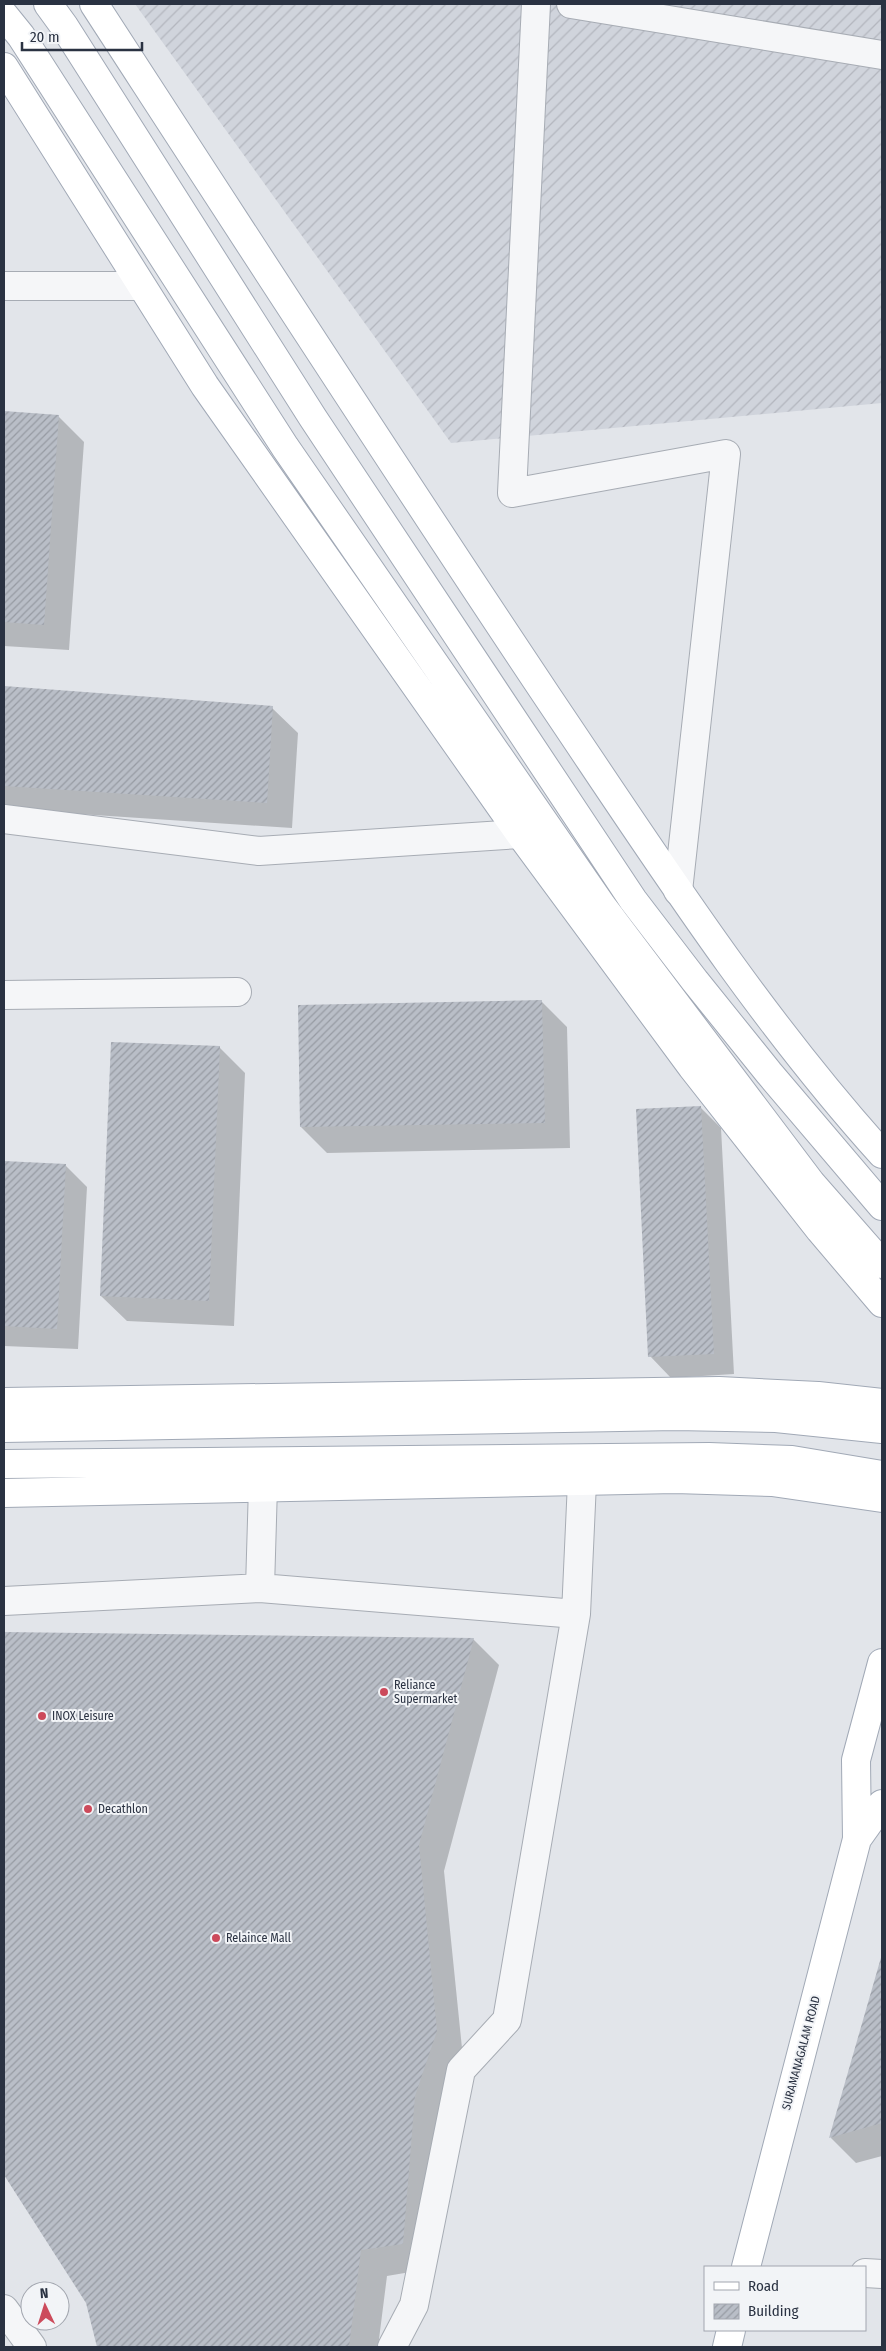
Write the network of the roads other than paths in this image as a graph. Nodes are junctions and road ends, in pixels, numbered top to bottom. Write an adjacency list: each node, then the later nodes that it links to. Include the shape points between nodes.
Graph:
1 (48, 4): 16 (main road, via 313,418 633,900 763,1066)
2 (94, 4): 12 (main road, via 440,536)
3 (536, 4): 12 (street, via 512,494 726,454)
4 (575, 4): 6 (street)
5 (4, 14): 17 (main road, via 285,447 602,906 811,1183)
6 (882, 55)
7 (4, 67): 9 (main road)
8 (4, 286): 9 (street)
9 (140, 286): 11 (main road, via 210,394)
10 (4, 820): 11 (street, via 259,851)
11 (520, 834): 18 (main road, via 698,1074 820,1230)
12 (678, 891): 15 (main road, via 830,1096)
13 (237, 992): 14 (street)
14 (4, 994)
15 (882, 1154)
16 (882, 1206)
17 (882, 1264)
18 (882, 1303)
19 (4, 1402): 20 (main road, via 719,1391)
20 (882, 1403)
21 (4, 1428): 22 (main road, via 676,1416 776,1418)
22 (882, 1429)
23 (4, 1464): 24 (main road, via 709,1457 792,1460)
24 (882, 1475)
25 (582, 1482): 26 (main road); 28 (main road, via 675,1478 772,1482); 31 (street)
26 (263, 1486): 27 (main road); 29 (street)
27 (4, 1493)
28 (882, 1498)
29 (260, 1588): 30 (street); 31 (street)
30 (4, 1601)
31 (576, 1614): 41 (street, via 507,2020 461,2070 414,2305)
32 (882, 1663): 34 (main road, via 856,1760)
33 (882, 1804): 34 (main road)
34 (857, 1839): 35 (main road, SURAMANAGALAM ROAD)
35 (746, 2266)
36 (866, 2273): 37 (street)
37 (882, 2274)
38 (4, 2309): 40 (street)
39 (731, 2331): 42 (main road)
40 (32, 2347)
41 (392, 2347)
42 (727, 2347)

